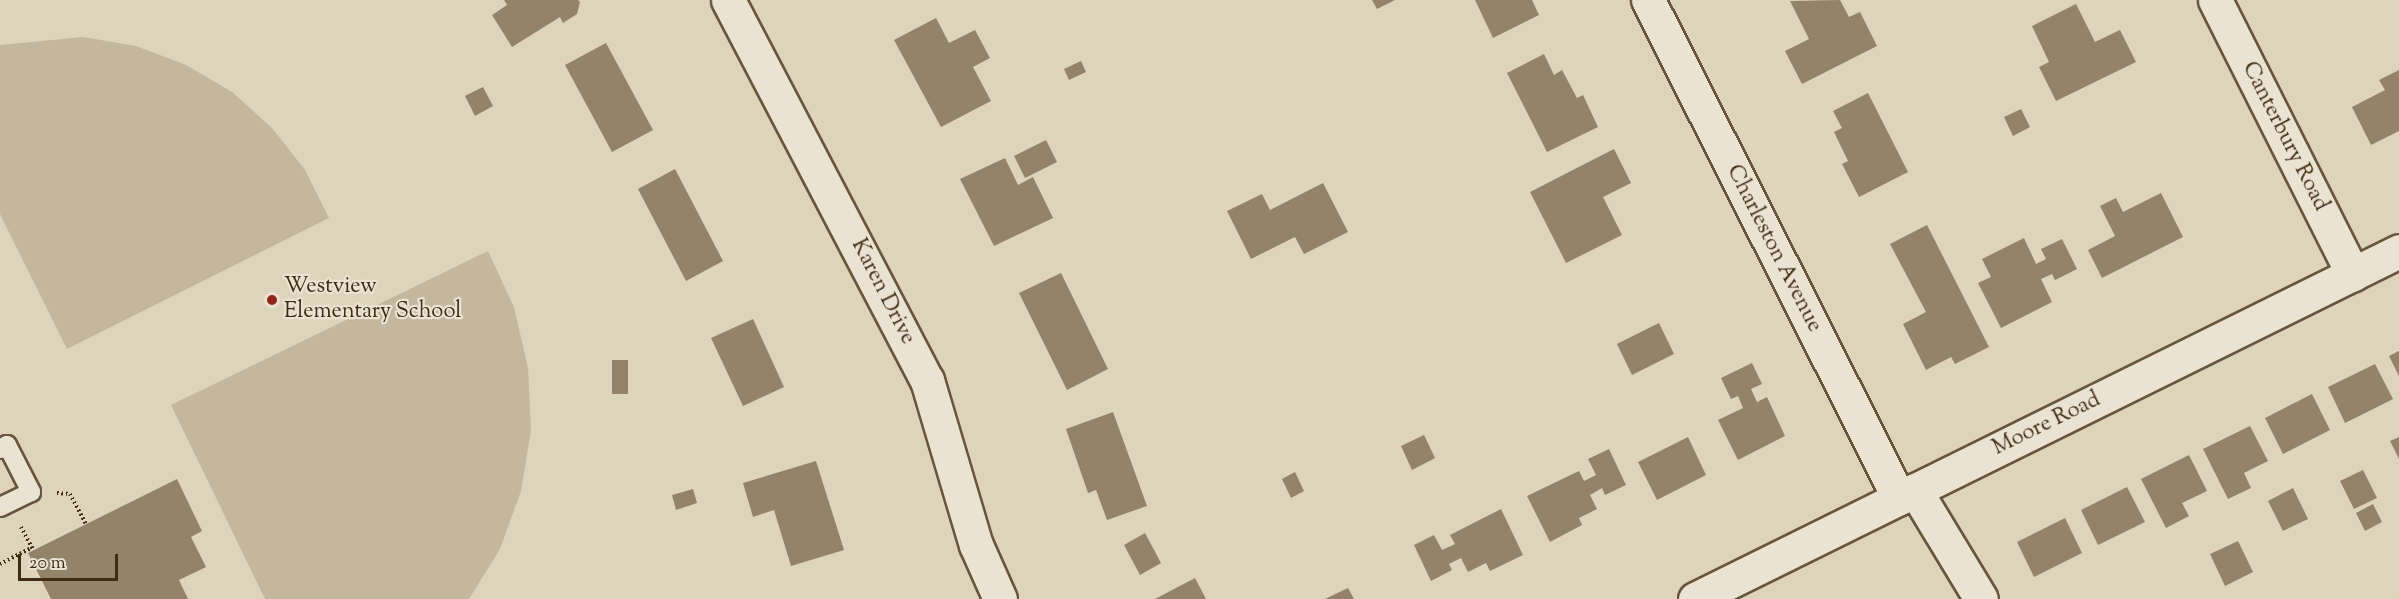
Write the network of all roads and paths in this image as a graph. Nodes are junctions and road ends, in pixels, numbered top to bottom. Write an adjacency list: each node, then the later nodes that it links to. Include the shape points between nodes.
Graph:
1 (728, 0): 13 (street, Karen Drive, via 927,380 976,544)
2 (1648, 0): 8 (street, Charleston Avenue)
3 (2215, 0): 5 (street, Canterbury Road)
4 (2399, 251): 5 (street, Moore Road)
5 (2353, 274): 8 (street, Moore Road)
6 (0, 449): 7 (lane, via 7,445)
7 (31, 492): 9 (lane); 10 (path, via 70,494)
8 (1907, 494): 14 (street, Moore Road); 15 (street, Charleston Avenue)
9 (0, 507)
10 (86, 524)
11 (32, 548): 12 (path)
12 (0, 564)
13 (1000, 599)
14 (1695, 599)
15 (1981, 599)

